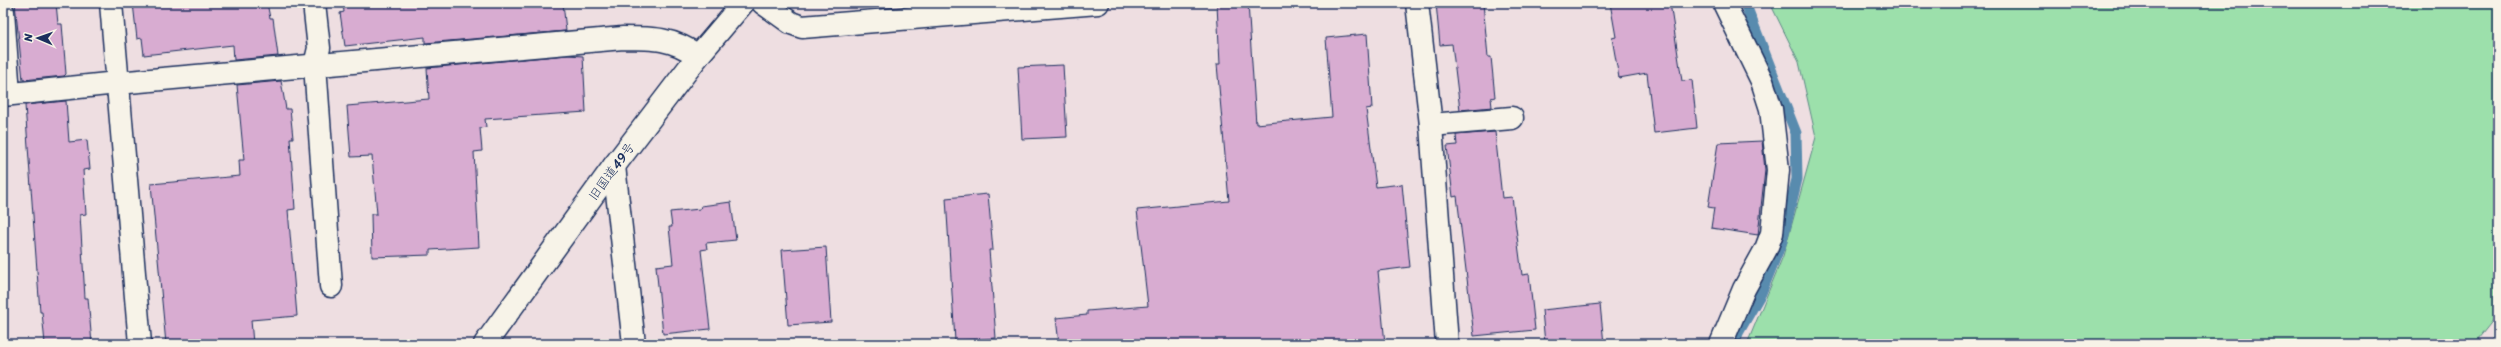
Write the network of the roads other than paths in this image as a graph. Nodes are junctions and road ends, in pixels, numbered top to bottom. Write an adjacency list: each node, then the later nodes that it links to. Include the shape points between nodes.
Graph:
1 (111, 3): 11 (street)
2 (314, 3): 10 (street, via 319,48)
3 (743, 3): 9 (street, 旧国道49号)
4 (763, 3): 5 (street, via 791,23 802,27)
5 (1098, 3)
6 (1417, 3): 14 (street)
7 (1724, 3): 21 (street, via 1762,81 1771,108 1778,170 1772,233)
8 (3, 12): 12 (street)
9 (698, 56): 10 (street, via 682,45 650,38 630,38); 15 (street, 旧国道49号)
10 (315, 65): 11 (street); 16 (street)
11 (117, 83): 12 (street); 17 (street)
12 (6, 95)
13 (1512, 118): 14 (street)
14 (1431, 125): 20 (street)
15 (614, 166): 18 (street, 旧国道49号); 19 (street)
16 (331, 286)
17 (140, 344)
18 (485, 344)
19 (634, 344)
20 (1447, 344)
21 (1721, 344)

